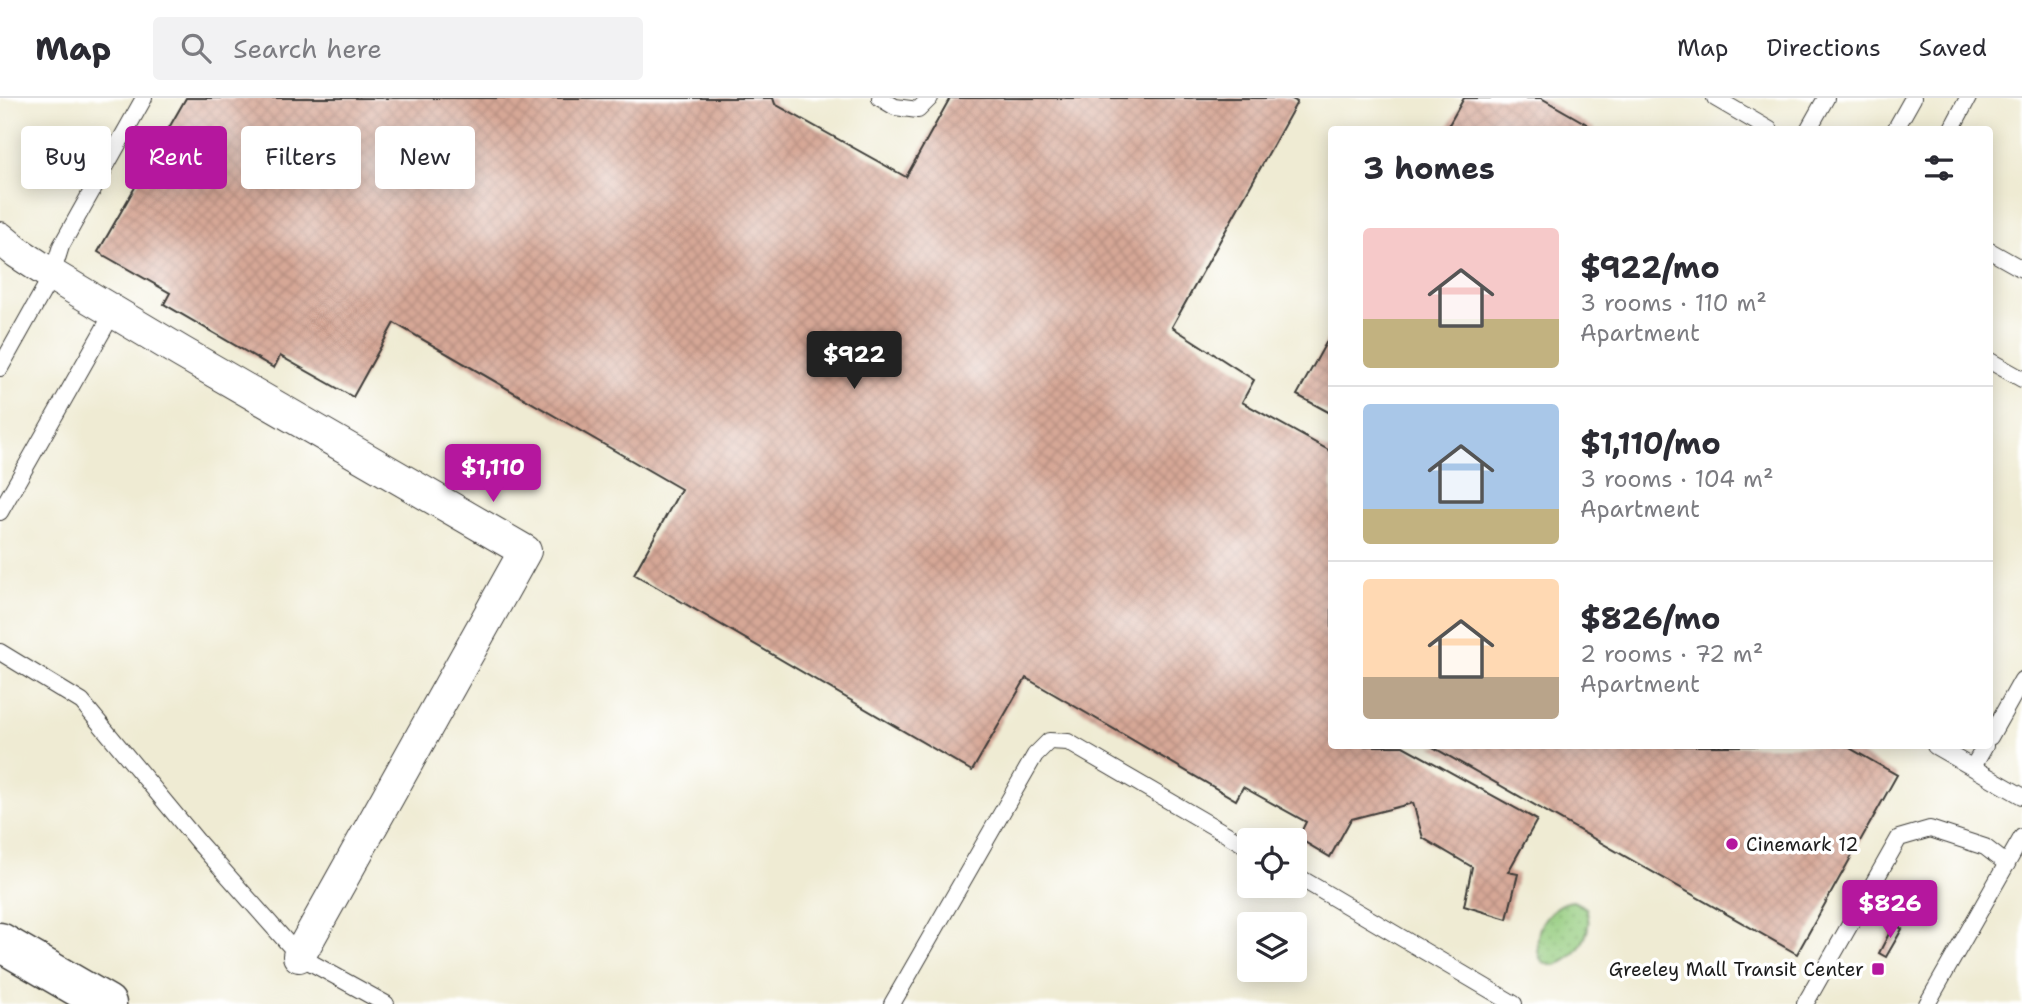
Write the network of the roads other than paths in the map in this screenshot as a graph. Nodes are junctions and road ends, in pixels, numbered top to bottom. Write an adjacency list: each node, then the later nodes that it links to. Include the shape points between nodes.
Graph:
1 (144, 98): 15 (lane, via 61,246)
2 (880, 98): 3 (lane, via 895,107 918,110)
3 (930, 98)
4 (1715, 98): 8 (lane)
5 (1826, 98): 9 (lane)
6 (1913, 98): 10 (lane)
7 (1968, 98): 11 (lane)
8 (1763, 126)
9 (1810, 126)
10 (1897, 126)
11 (1953, 126)
12 (0, 238): 15 (street)
13 (1993, 253): 14 (lane)
14 (2022, 269)
15 (52, 275): 16 (street); 18 (lane)
16 (114, 311): 20 (lane); 33 (street, via 525,551)
17 (1993, 363): 19 (lane)
18 (0, 368)
19 (2022, 379)
20 (0, 512)
21 (0, 652): 33 (lane, via 82,702)
22 (2022, 680): 23 (lane)
23 (1993, 732)
24 (1940, 749): 26 (lane)
25 (1983, 749): 26 (lane)
26 (1973, 767): 27 (lane)
27 (2022, 796)
28 (2022, 837): 30 (lane)
29 (1237, 840): 36 (lane, via 1068,742 1049,741 1035,755)
30 (2007, 864): 38 (lane, via 1985,847 1930,829 1899,838); 39 (lane)
31 (1307, 882): 37 (lane)
32 (0, 942): 34 (highway)
33 (299, 956): 35 (lane)
34 (107, 1004)
35 (386, 1004)
36 (892, 1004)
37 (1514, 1004)
38 (1805, 1004)
39 (1927, 1004)

